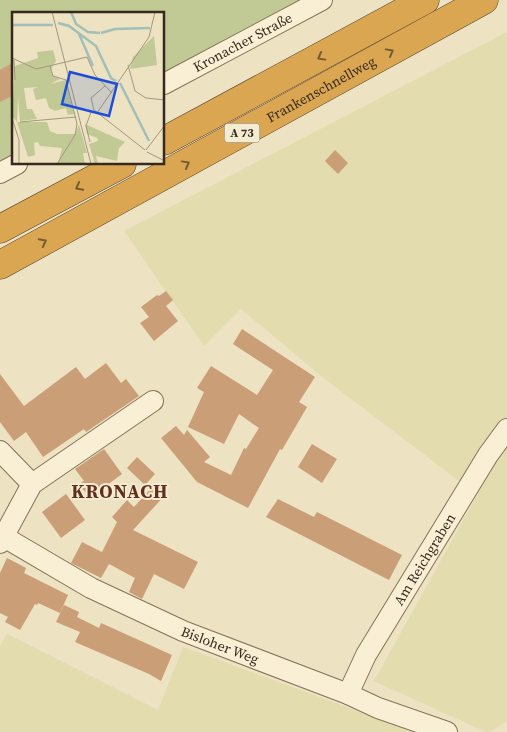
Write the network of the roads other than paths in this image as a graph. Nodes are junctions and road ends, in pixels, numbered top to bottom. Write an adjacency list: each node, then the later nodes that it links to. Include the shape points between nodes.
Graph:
1 (322, 0): 4 (street, Kronacher Straße)
2 (425, 0): 5 (highway, Frankenschnellweg / A 73, one-way to 5)
3 (484, 0): 10 (highway, Frankenschnellweg / A 73, one-way to 3)
4 (165, 83)
5 (165, 140)
6 (15, 165): 8 (street)
7 (120, 165): 9 (highway, one-way to 9)
8 (0, 173)
9 (0, 229)
10 (0, 265)
11 (153, 401): 14 (street)
12 (507, 429): 16 (street, Am Reichgraben, via 366,655)
13 (0, 450): 14 (street)
14 (32, 484): 15 (street)
15 (2, 540): 16 (street, Bisloher Weg, via 91,588 183,631)
16 (348, 694): 17 (street, Bisloher Weg)
17 (447, 732)

